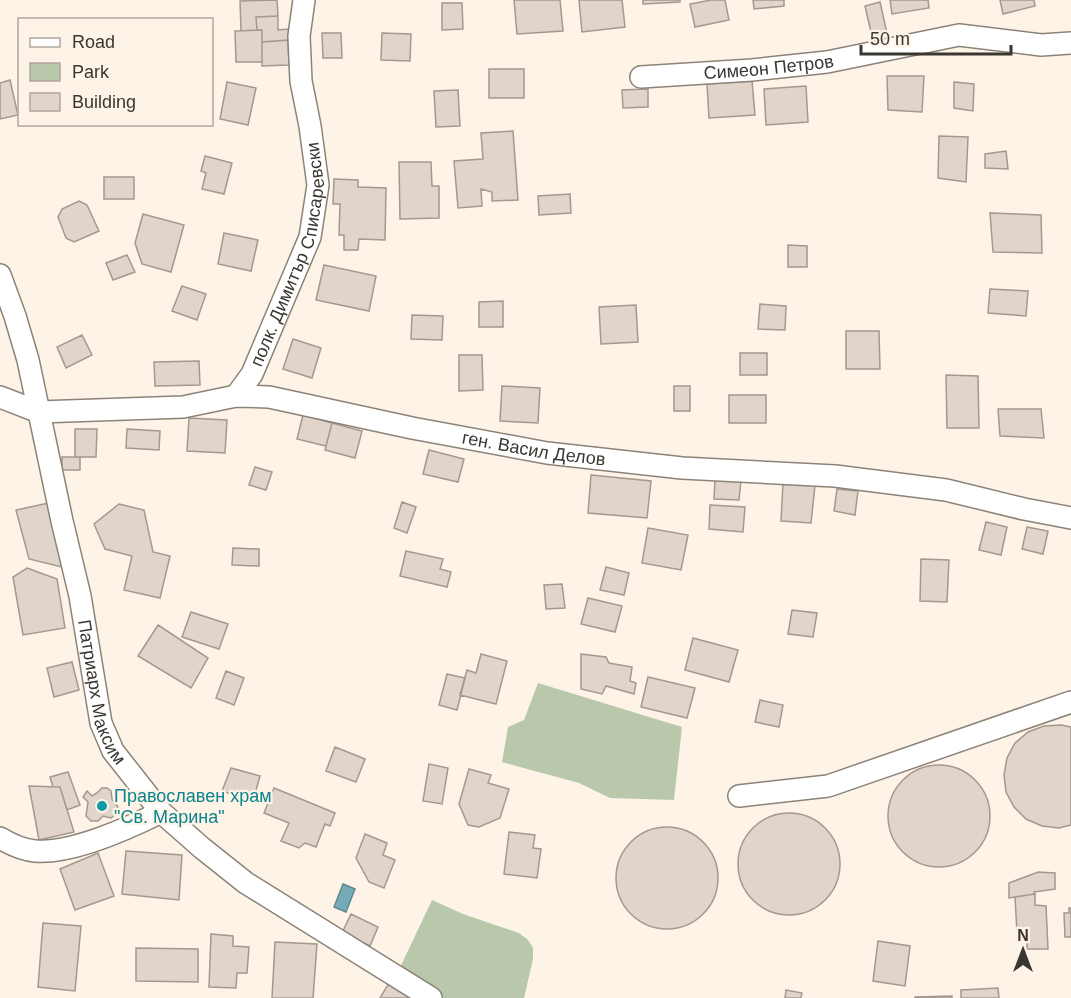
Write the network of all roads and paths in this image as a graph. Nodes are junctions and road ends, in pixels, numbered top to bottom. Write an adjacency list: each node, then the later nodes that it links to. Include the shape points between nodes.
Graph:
1 (304, 0): 5 (street, полк. Димитър Списаревски, via 299,36 301,81 318,185 310,237 252,374)
2 (1071, 43): 3 (street, Симеон Петров, via 1041,45 959,35 827,62)
3 (641, 77)
4 (0, 275): 7 (street, Патриарх Максим, via 28,360)
5 (236, 396): 7 (street, ген. Васил Делов, via 183,407); 8 (street, ген. Васил Делов, via 269,397 547,453 682,468 834,476 946,490)
6 (0, 397): 7 (street, ген. Васил Делов)
7 (39, 412): 11 (street, Патриарх Максим, via 80,596 101,723 113,751)
8 (1071, 518)
9 (1071, 702): 10 (street, via 828,786)
10 (740, 796)
11 (161, 812): 12 (street, via 130,827 52,851 33,851); 13 (street, Патриарх Максим, via 246,883)
12 (0, 838)
13 (431, 998)

